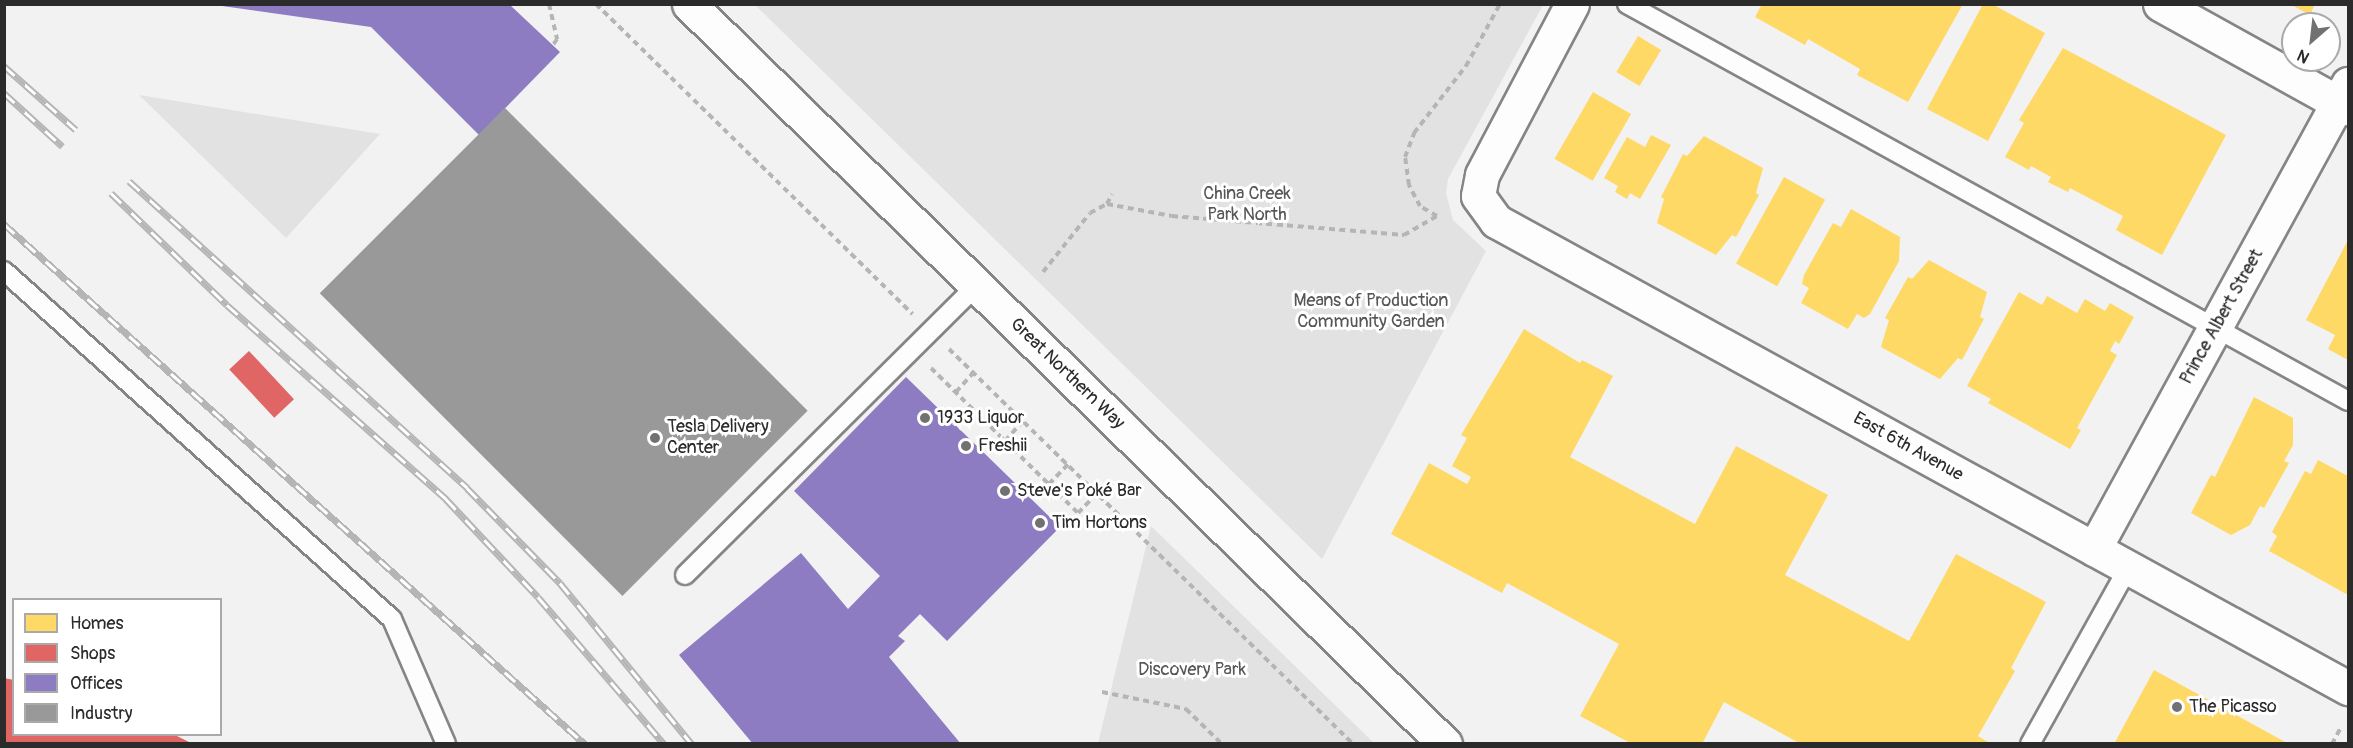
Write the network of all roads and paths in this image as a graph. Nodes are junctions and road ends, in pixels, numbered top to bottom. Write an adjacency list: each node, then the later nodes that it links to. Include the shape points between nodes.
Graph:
1 (549, 4): 8 (path, via 557,39)
2 (596, 4): 15 (path)
3 (689, 4): 14 (street, Great Northern Way)
4 (1500, 4): 11 (path, via 1466,66 1414,133 1405,157 1409,185 1420,206 1437,216 1404,235 1172,216)
5 (1572, 4): 27 (street, East 6th Avenue, via 1486,162 1478,196 1486,212 1504,228)
6 (1627, 4): 16 (lane)
7 (2160, 4): 9 (street)
8 (553, 45)
9 (2345, 98): 16 (street, Prince Albert Street)
10 (1112, 194): 11 (path)
11 (1107, 204): 13 (path, via 1090,213)
12 (4, 271): 33 (lane, via 392,619)
13 (1043, 272)
14 (976, 286): 17 (lane); 36 (street, Great Northern Way)
15 (910, 312)
16 (2216, 329): 21 (lane); 27 (street, Prince Albert Street)
17 (912, 349): 20 (path); 29 (lane)
18 (954, 354): 19 (path)
19 (973, 373): 20 (path); 22 (path)
20 (956, 392): 23 (path)
21 (2349, 400)
22 (1023, 421): 23 (path); 24 (path)
23 (1005, 441): 25 (path)
24 (1068, 464): 25 (path); 26 (path)
25 (1049, 484): 26 (path, via 1078,513)
26 (1097, 494): 35 (path)
27 (2094, 549): 28 (street, East 6th Avenue)
28 (2128, 568): 30 (street, East 6th Avenue); 37 (lane)
29 (685, 575)
30 (2349, 688)
31 (1102, 693): 34 (path, via 1186,709)
32 (2340, 729): 38 (path)
33 (446, 744)
34 (1222, 744)
35 (1353, 744)
36 (1445, 744)
37 (2030, 744)
38 (2332, 744)

